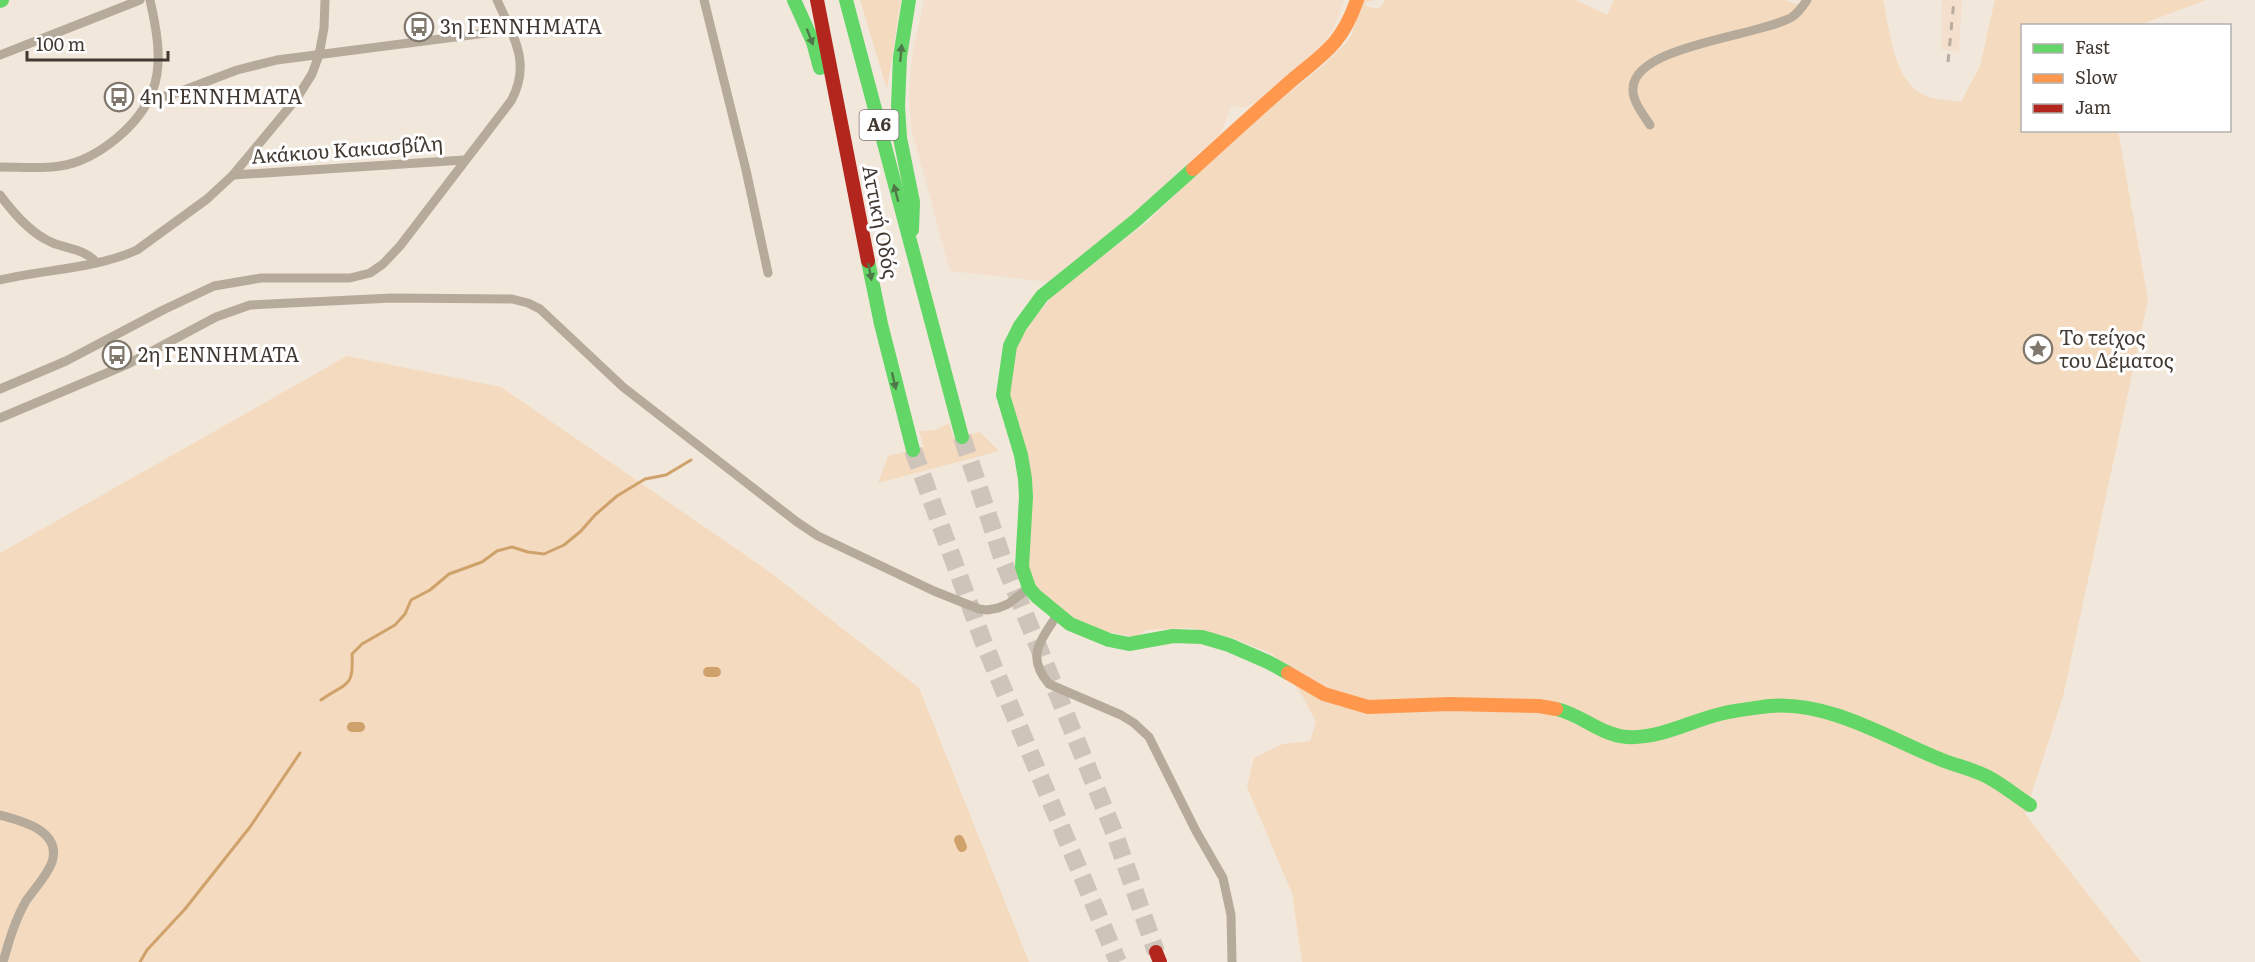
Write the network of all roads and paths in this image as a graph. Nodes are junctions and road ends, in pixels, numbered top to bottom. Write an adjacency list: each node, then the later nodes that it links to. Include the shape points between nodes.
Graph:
1 (140, 0): 13 (street)
2 (150, 0): 15 (street, via 159,40)
3 (325, 0): 14 (street)
4 (497, 0): 12 (street)
5 (704, 0): 24 (street)
6 (794, 0): 20 (main road, one-way to 20, via 816,51)
7 (817, 0): 20 (main road, Αττική Οδός / Α6)
8 (846, 0): 22 (main road, Αττική Οδός / Α6, one-way to 8)
9 (909, 0): 22 (main road, one-way to 9, via 913,202 898,106 900,57)
10 (1357, 0): 30 (main road, via 1348,24 1329,51 1135,221 1042,296 1020,326 1010,346 1003,395 1025,479 1022,567)
11 (1807, 0): 16 (street, via 1801,10 1781,22 1715,39 1645,65 1634,79 1632,90)
12 (510, 30): 14 (street); 17 (street, via 521,63 516,92)
13 (0, 55)
14 (319, 55): 15 (street, via 237,70); 19 (street, via 297,98)
15 (150, 99): 18 (street, via 134,122 89,157 60,166)
16 (1650, 125)
17 (464, 160): 19 (street, Ακάκιου Κακιασβίλη); 26 (street, via 400,246 370,273 350,278 261,278 214,286 66,361)
18 (0, 167)
19 (233, 175): 23 (street, via 137,250)
20 (854, 194): 29 (main road, Αττική Οδός / Α6, one-way to 29)
21 (0, 195): 23 (street, via 36,233)
22 (911, 250): 28 (main road, Αττική Οδός / Α6)
23 (96, 262): 25 (street)
24 (768, 273)
25 (0, 280)
26 (0, 389)
27 (0, 418): 30 (street, via 128,364 216,316 250,305 392,298 512,299 540,309 662,419 827,541 978,609 1008,604)
28 (962, 437)
29 (913, 450)
30 (1029, 588): 31 (main road)
31 (1057, 615): 32 (main road, via 1070,624 1124,644 1173,636 1202,637 1268,662 1324,694 1368,707 1539,706 1560,710 1611,735 1630,737 1666,732 1724,713 1771,706 1825,712 1970,768); 35 (street, via 1036,652 1042,675 1049,684 1121,715 1149,737 1223,878 1232,915)
32 (2030, 805)
33 (0, 815): 34 (street, via 38,827 53,851 51,862 11,932)
34 (3, 962)
35 (1232, 962)

